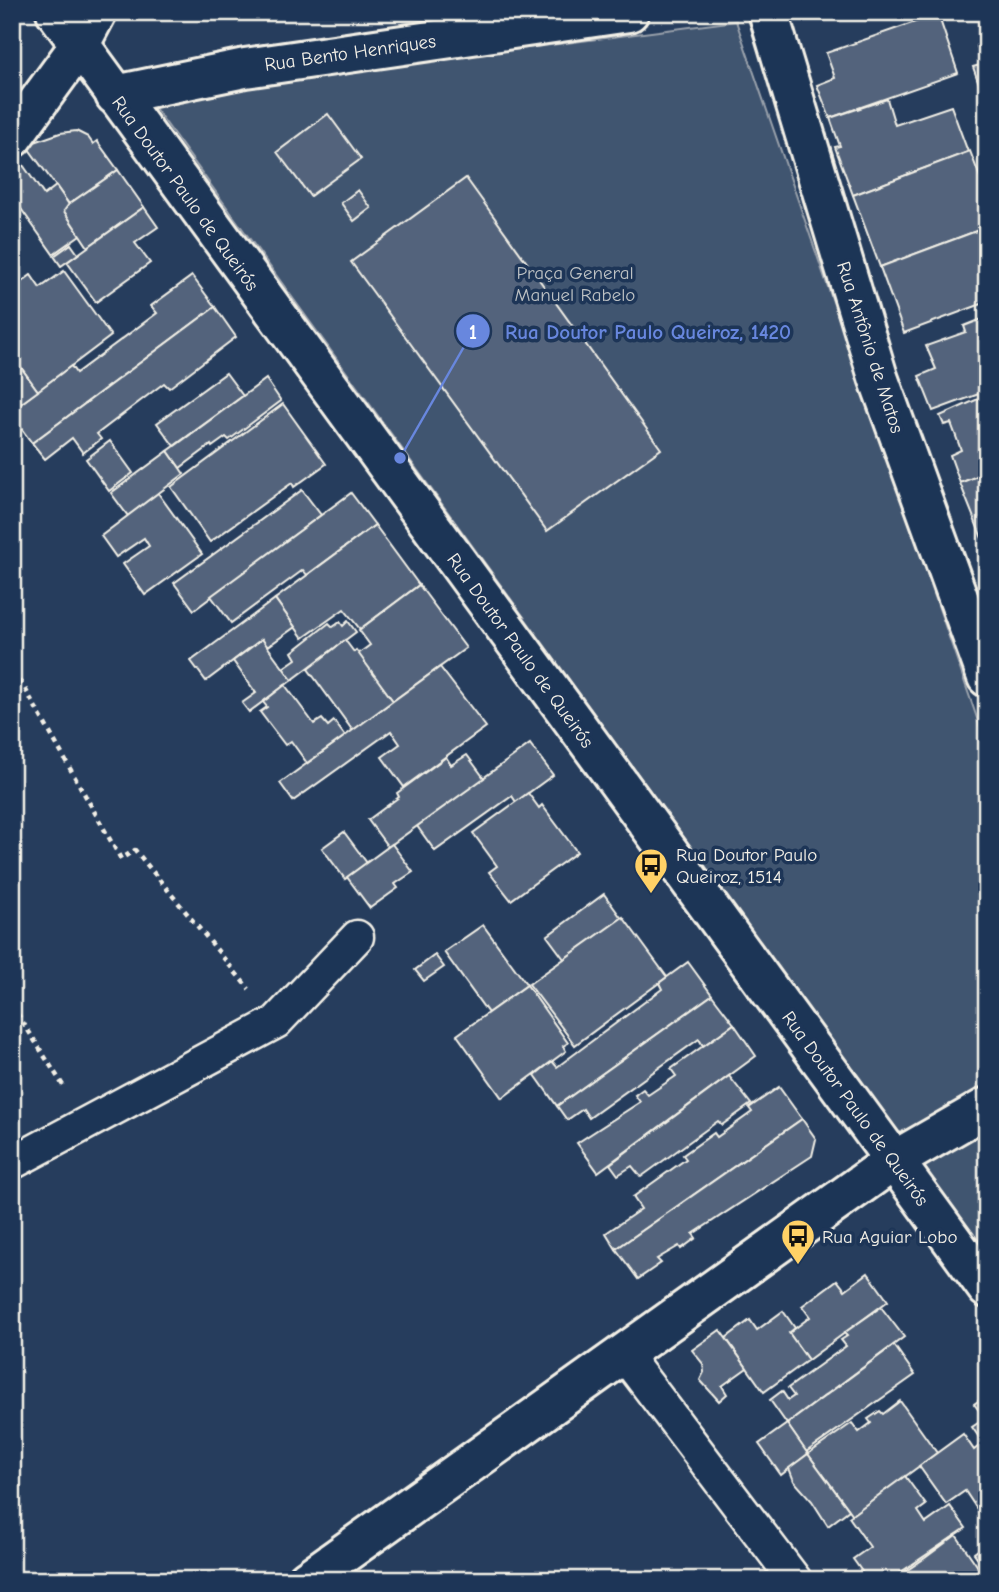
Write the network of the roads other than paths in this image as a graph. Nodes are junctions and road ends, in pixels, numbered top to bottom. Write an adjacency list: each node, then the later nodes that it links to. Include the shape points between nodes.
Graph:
1 (56, 12): 5 (street, Rua Doutor Paulo de Queirós)
2 (97, 12): 5 (street)
3 (629, 12): 6 (street, Rua Bento Henriques, via 245,68)
4 (768, 12): 8 (street, Rua Antônio de Matos, via 878,377)
5 (79, 46): 6 (street, Rua Doutor Paulo de Queirós); 7 (street)
6 (115, 95): 11 (street, Rua Doutor Paulo de Queirós)
7 (12, 138)
8 (987, 677)
9 (357, 937): 12 (lane, via 276,1022)
10 (987, 1107): 11 (street)
11 (895, 1160): 13 (street, Rua Doutor Paulo de Queirós); 14 (street)
12 (12, 1163)
13 (987, 1288)
14 (623, 1353): 15 (street); 16 (lane)
15 (307, 1580)
16 (795, 1580)

